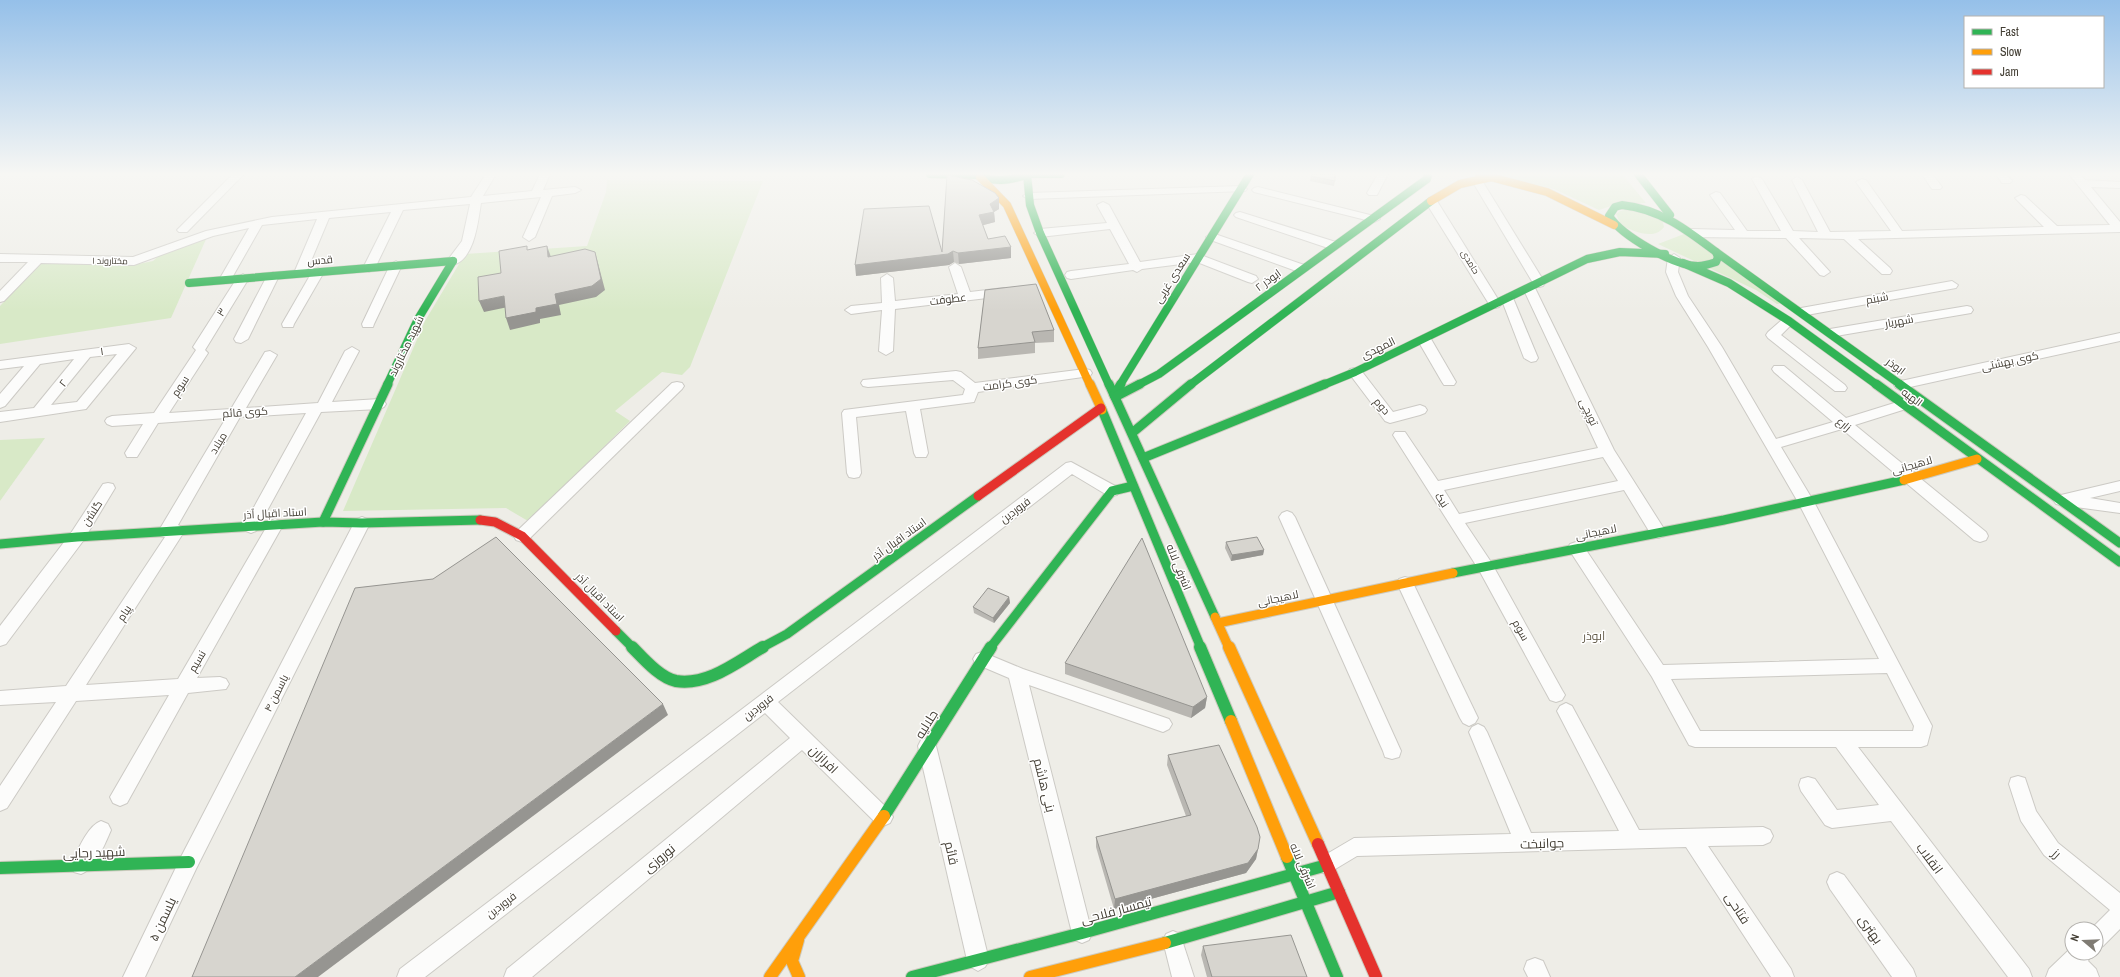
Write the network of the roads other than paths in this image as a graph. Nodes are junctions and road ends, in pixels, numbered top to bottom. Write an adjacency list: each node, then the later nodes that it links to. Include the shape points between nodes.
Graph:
1 (193, 220): 31 (street)
2 (286, 220): 26 (street, مختاروند ۱)
3 (322, 220): 59 (street)
4 (393, 220): 53 (street)
5 (474, 220): 50 (street, شهید مختاروند, via 463,253)
6 (537, 220): 41 (street)
7 (1014, 220): 69 (main road, اشرفی لاله)
8 (1035, 220): 33 (main road, اشرفی لاله)
9 (1111, 220): 54 (street)
10 (1222, 220): 37 (main road, سعدی غربی)
11 (1254, 220): 43 (street)
12 (1373, 220): 43 (main road, ابوذر ۲)
13 (1406, 220): 118 (main road, via 1203,374)
14 (1443, 220): 75 (street, حامدی)
15 (1500, 220): 68 (street, توپچی)
16 (1603, 220): 28 (main road)
17 (1611, 220): 28 (main road)
18 (1670, 220): 27 (main road, ابوذر)
19 (1673, 220): 27 (main road)
20 (1733, 220): 35 (street)
21 (1781, 220): 38 (street)
22 (1818, 220): 39 (street)
23 (1888, 220): 36 (street)
24 (2043, 220): 32 (street)
25 (2112, 220): 30 (street)
26 (258, 223): 49 (street, مختاروند ۱, via 210,233 134,261); 65 (street)
27 (1676, 224): 34 (main road, ابوذر)
28 (1614, 225): 42 (main road)
29 (1110, 226): 33 (street)
30 (2120, 229): 32 (street)
31 (183, 230)
32 (2054, 230): 36 (street)
33 (1040, 233): 104 (main road, اشرفی لاله)
34 (1690, 233): 35 (street); 45 (main road, ابوذر)
35 (1744, 235): 38 (street)
36 (1899, 235): 40 (street)
37 (1212, 236): 47 (main road, سعدی غربی); 55 (street)
38 (1790, 236): 39 (street); 58 (street)
39 (1826, 236): 40 (street)
40 (1847, 236): 56 (street)
41 (529, 237)
42 (1639, 241): 44 (main road, المهدی); 48 (main road)
43 (1335, 246): 55 (main road, ابوذر ۲)
44 (1620, 252): 48 (main road, المهدی); 68 (main road, المهدی, via 1587,260)
45 (1716, 252): 48 (main road, via 1716,262 1709,266 1695,266); 79 (main road, ابوذر)
46 (0, 258): 49 (street, مختاروند ۱)
47 (1198, 258): 54 (street); 64 (street); 104 (main road, سعدی غربی)
48 (1674, 258): 80 (main road, الهیه, via 1729,283); 120 (street, via 1672,272 1682,296)
49 (38, 259): 73 (street)
50 (453, 261): 51 (main road, قدس); 106 (main road, شهید مختاروند, via 418,319)
51 (396, 266): 53 (main road, قدس); 82 (street)
52 (954, 267): 72 (street)
53 (369, 268): 57 (main road, قدس)
54 (1137, 268): 60 (street)
55 (1304, 269): 104 (main road, ابوذر ۲, via 1159,374)
56 (1886, 271)
57 (318, 272): 59 (main road, قدس); 81 (street)
58 (1824, 272)
59 (300, 274): 61 (main road, قدس)
60 (1071, 275)
61 (274, 276): 62 (main road, قدس); 85 (street)
62 (243, 278): 65 (main road, قدس); 87 (street, ۳)
63 (887, 278): 76 (street)
64 (1252, 279)
65 (225, 280): 66 (main road, قدس)
66 (189, 283)
67 (1952, 284): 79 (street, شبنم)
68 (1534, 285): 74 (main road, المهدی); 121 (street, توپچی)
69 (1045, 288): 70 (street); 97 (main road, اشرفی لاله)
70 (1031, 289)
71 (1016, 291): 72 (street, عطوفت)
72 (965, 297): 76 (street, عطوفت)
73 (0, 298)
74 (1507, 298): 75 (main road, المهدی); 92 (street)
75 (1495, 304): 86 (main road, المهدی)
76 (889, 306): 77 (street, عطوفت); 89 (street)
77 (852, 310)
78 (1967, 310): 83 (street, شهریار)
79 (1801, 312): 83 (main road, ابوذر)
80 (1789, 321): 103 (street, via 1773,335); 107 (main road, الهیه)
81 (288, 324)
82 (368, 324)
83 (1830, 333): 100 (main road, ابوذر)
84 (2120, 337): 100 (street, کوی بهشتی)
85 (241, 339)
86 (1424, 339): 96 (main road, المهدی); 98 (street)
87 (200, 350): 115 (street, سوم)
88 (352, 351): 109 (street)
89 (886, 351)
90 (86, 354): 93 (street, ۱); 112 (street, ۲); 112 (street, ۱, via 129,348 81,406)
91 (270, 355): 113 (street, میلاد)
92 (1532, 358)
93 (36, 360): 94 (street, ۱); 105 (street)
94 (0, 365)
95 (1779, 369): 117 (street, زارع)
96 (1355, 372): 111 (street, دوم, via 1390,418); 124 (main road, المهدی)
97 (1085, 373): 102 (street, کوی کرامت); 110 (main road, اشرفی لاله)
98 (1449, 382)
99 (868, 383): 102 (street, کوی کرامت, via 956,375)
100 (1901, 385): 134 (main road, ابوذر)
101 (677, 386): 145 (street)
102 (972, 388): 108 (street, via 969,399)
103 (1840, 388)
104 (1114, 396): 118 (main road, اشرفی لاله)
105 (0, 403)
106 (378, 404): 109 (street, کوی قائم); 139 (main road, شهید مختاروند)
107 (1904, 405): 117 (street); 125 (main road, الهیه)
108 (912, 406): 123 (street); 126 (street, via 849,413)
109 (319, 408): 113 (street, کوی قائم); 142 (street)
110 (1101, 408): 129 (main road, اشرفی لاله); 145 (main road, استاد اقبال آذر, via 787,634 705,680 675,681 654,669)
111 (1420, 410)
112 (39, 412): 114 (street)
113 (237, 413): 115 (street, کوی قائم); 143 (street, میلاد)
114 (0, 417)
115 (156, 418): 116 (street, کوی قائم); 122 (street)
116 (112, 421)
117 (1843, 423): 120 (street); 127 (street, زارع)
118 (1132, 433): 124 (main road, اشرفی لاله)
119 (1400, 435): 131 (street, نیک)
120 (1772, 445): 135 (street)
121 (1607, 451): 128 (street, توپچی); 131 (street)
122 (132, 453)
123 (921, 453)
124 (1143, 458): 155 (main road, اشرفی لاله)
125 (1977, 459): 127 (main road, لاهیجانی); 151 (main road, الهیه)
126 (854, 473)
127 (1910, 478): 135 (main road, لاهیجانی); 146 (street, زارع)
128 (1627, 484): 138 (street); 144 (street, توپچی)
129 (1133, 486): 133 (main road); 188 (main road, اشرفی لاله)
130 (2120, 486): 134 (street)
131 (1434, 487): 138 (street, نیک)
132 (108, 488): 147 (street, گلشن)
133 (1112, 491): 157 (main road, جلالیه); 166 (street, فروردین, via 1071,467)
134 (2061, 500): 136 (street); 148 (main road)
135 (1806, 502): 144 (main road, لاهیجانی); 158 (street)
136 (2120, 508)
137 (1287, 517): 154 (street)
138 (1455, 520): 152 (street, نیک)
139 (323, 522): 140 (main road, استاد اقبال آذر); 141 (main road, استاد اقبال آذر)
140 (362, 524): 145 (main road, استاد اقبال آذر, via 468,519 495,522); 184 (street, یاسمن ۴)
141 (275, 525): 142 (main road, استاد اقبال آذر); 162 (street, نسیم)
142 (251, 526): 143 (main road, استاد اقبال آذر)
143 (172, 531): 147 (main road, استاد اقبال آذر); 163 (street, پیام)
144 (1658, 532): 150 (main road, لاهیجانی)
145 (522, 536)
146 (1980, 536)
147 (77, 537): 149 (main road, استاد اقبال آذر); 156 (street)
148 (2120, 543)
149 (0, 544)
150 (1576, 548): 152 (main road, لاهیجانی); 159 (street)
151 (2120, 562)
152 (1485, 566): 153 (main road, لاهیجانی); 164 (street, سوم)
153 (1405, 583): 154 (main road, لاهیجانی); 183 (street, via 1474,725)
154 (1324, 600): 155 (main road, لاهیجانی); 172 (street)
155 (1218, 623): 185 (main road, اشرفی لاله)
156 (0, 639)
157 (982, 659): 160 (street); 171 (main road, جلالیه)
158 (1892, 666): 159 (street); 170 (street, via 1923,726 1921,739)
159 (1658, 672): 170 (street, via 1695,739)
160 (1017, 674): 168 (street); 196 (street, بنی هاشم)
161 (220, 684): 162 (street)
162 (182, 687): 163 (street); 175 (street, نسیم)
163 (70, 695): 165 (street); 176 (street, پیام)
164 (1556, 695)
165 (0, 698)
166 (765, 701): 169 (street, افرازان); 203 (street, فروردین)
167 (1566, 711): 182 (street)
168 (1163, 724)
169 (802, 738): 178 (street, افرازان); 204 (street, نوروزی)
170 (1840, 738): 177 (street, انقلاب)
171 (927, 746): 178 (main road, جلالیه); 198 (street, قائم)
172 (1392, 751)
173 (2018, 784): 192 (street, رز, via 2028,815 2052,849)
174 (1808, 785): 177 (street, via 1832,819)
175 (120, 796)
176 (0, 802)
177 (1895, 812): 214 (street, انقلاب)
178 (883, 817): 195 (main road, جلالیه)
179 (102, 830): 186 (street)
180 (1763, 836): 181 (street, جوانبخت)
181 (1692, 839): 182 (street, جوانبخت); 212 (street, فتاحی)
182 (1634, 840): 183 (street, جوانبخت)
183 (1525, 843): 185 (street, جوانبخت, via 1354,847)
184 (189, 862): 186 (main road, شهید رجایی); 202 (street, یلسمن ۵)
185 (1327, 865): 188 (main road, تیمسار فلاحی); 190 (main road, اشرفی لاله)
186 (81, 866): 187 (main road, شهید رجایی)
187 (0, 868)
188 (1294, 875): 191 (main road, اشرفی لاله); 196 (main road, تیمسار فلاحی)
189 (1838, 882): 213 (street, بهتری)
190 (1339, 892): 191 (main road); 211 (main road, اشرفی لاله)
191 (1305, 901): 197 (main road); 210 (main road, اشرفی لاله)
192 (2120, 906)
193 (2120, 914): 194 (street)
194 (2104, 930)
195 (799, 936): 205 (main road, جلالیه); 206 (main road, via 792,961)
196 (1083, 936): 198 (main road, تیمسار فلاحی)
197 (1173, 941): 201 (main road); 209 (street)
198 (978, 960): 207 (main road, تیمسار فلاحی)
199 (2073, 961): 215 (street)
200 (2079, 961): 216 (street)
201 (1089, 965): 208 (main road)
202 (134, 977)
203 (408, 977)
204 (516, 977)
205 (770, 977)
206 (799, 977)
207 (912, 977)
208 (1030, 977)
209 (1183, 977)
210 (1336, 977)
211 (1376, 977)
212 (1784, 977)
213 (1905, 977)
214 (2020, 977)
215 (2057, 977)
216 (2088, 977)

